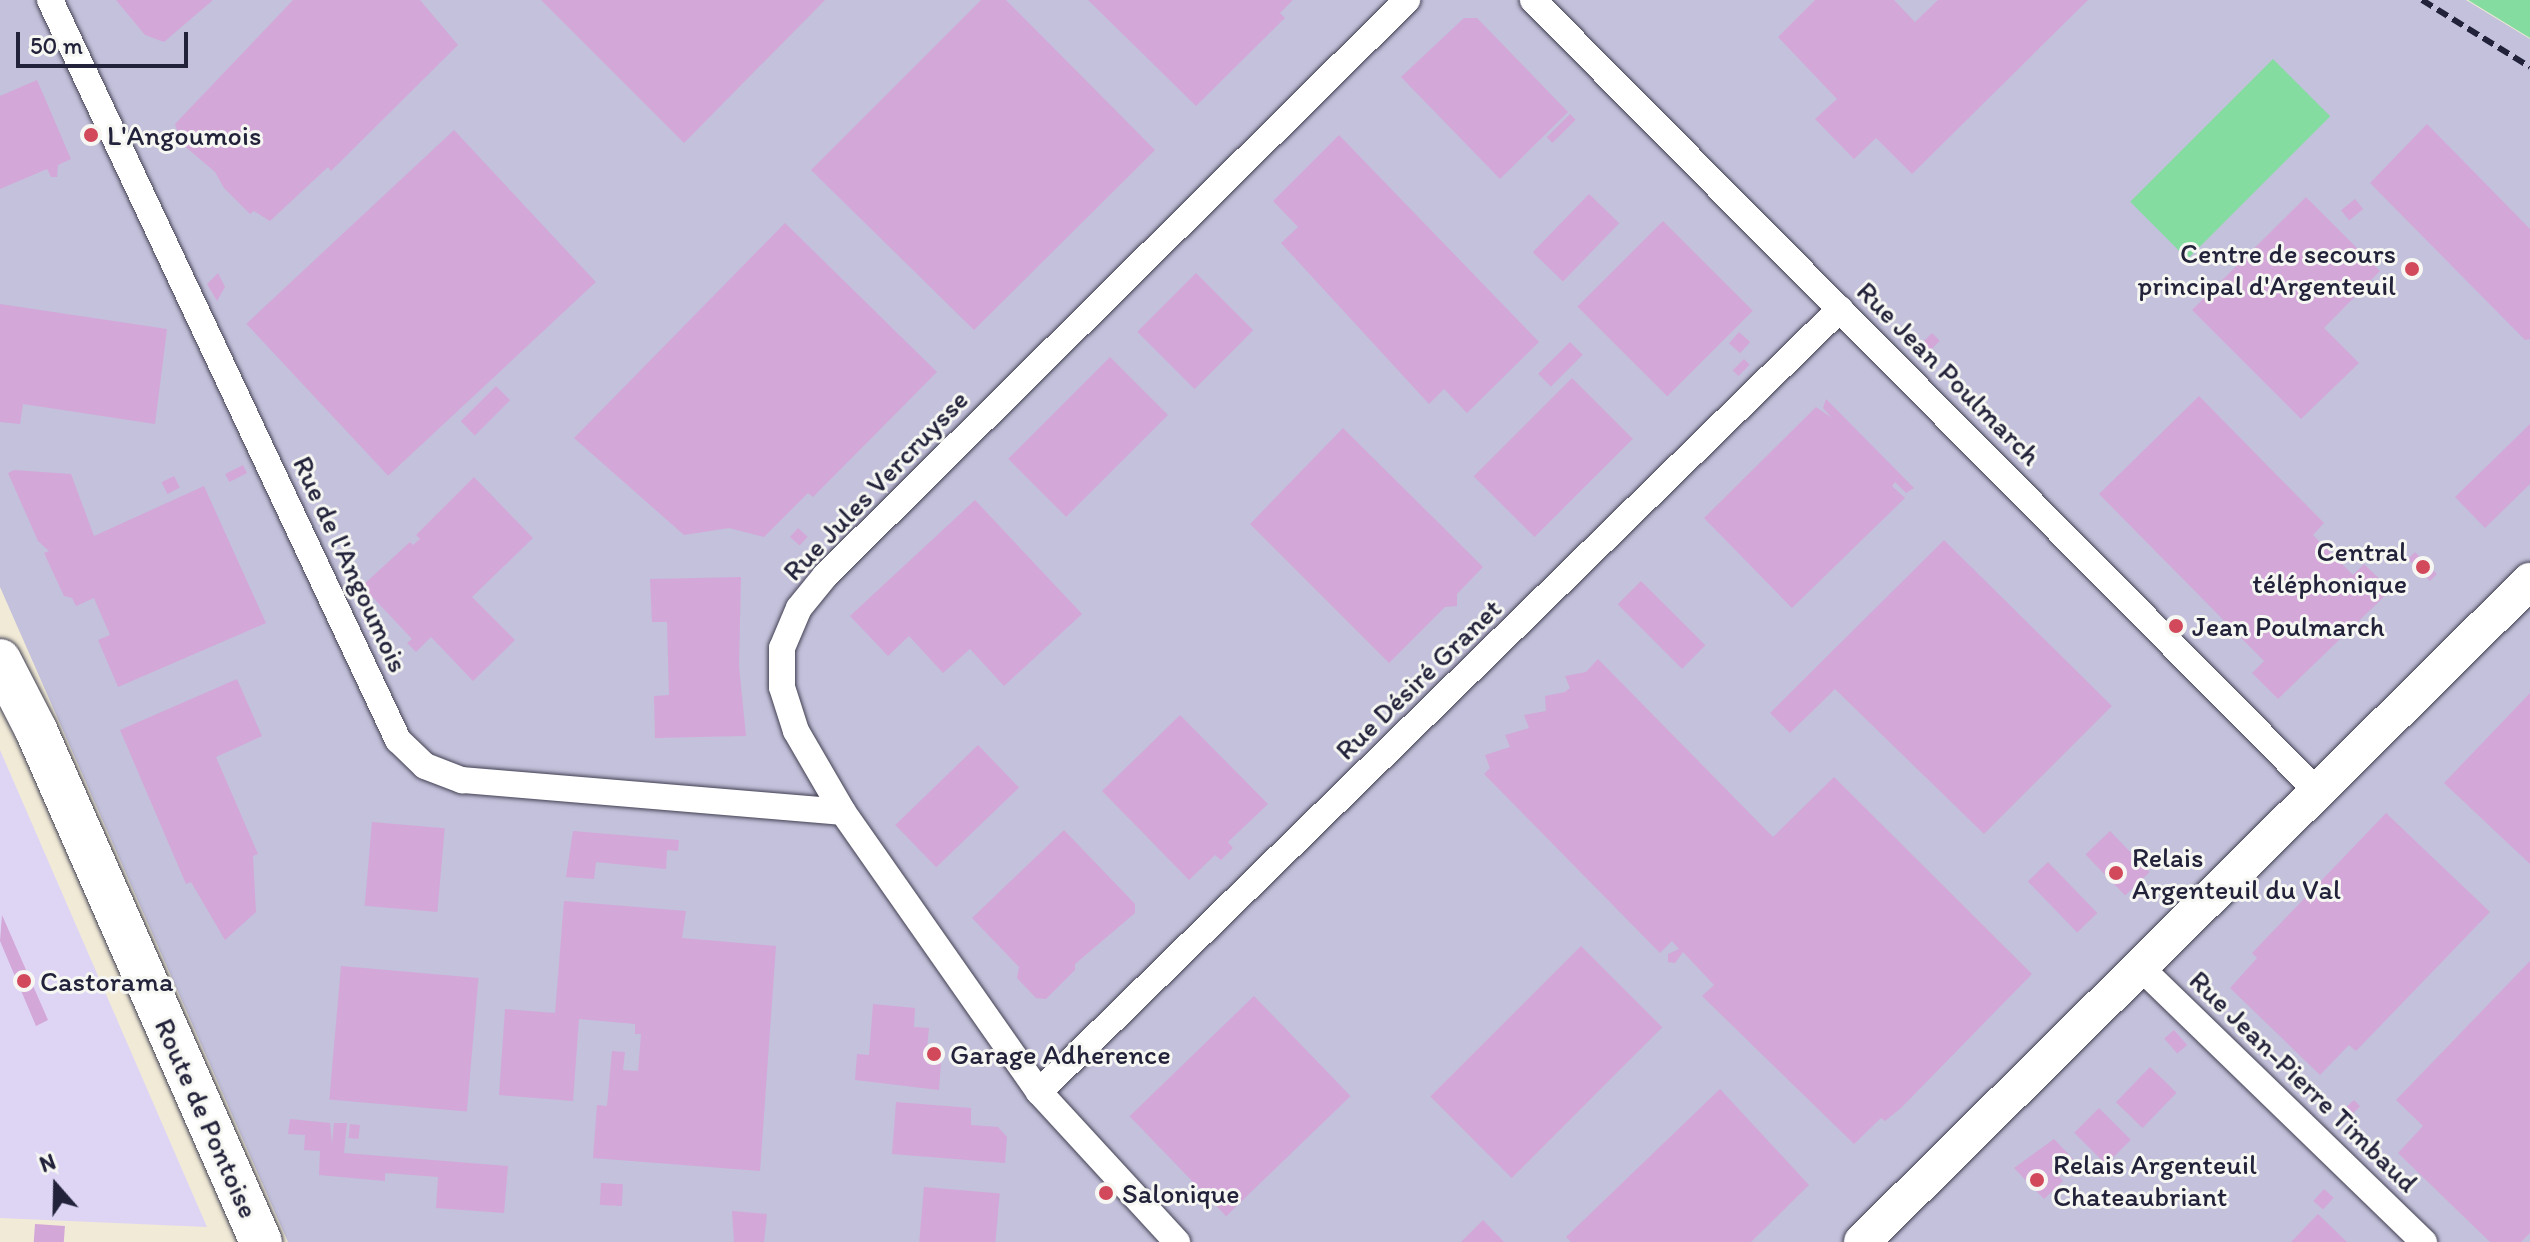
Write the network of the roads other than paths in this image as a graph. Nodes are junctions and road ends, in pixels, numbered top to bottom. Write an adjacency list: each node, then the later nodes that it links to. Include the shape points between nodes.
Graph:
1 (50, 0): 10 (street, Rue de l'Angoumois, via 398,740 425,766 462,780)
2 (1407, 0): 10 (street, Rue Jules Vercruysse, via 825,576 799,608 782,648 782,687 796,731)
3 (1533, 0): 4 (street, Rue Jean Poulmarch)
4 (1840, 309): 9 (street, Rue Jean Poulmarch); 12 (street, Rue Désiré Granet)
5 (2530, 581): 9 (main road)
6 (0, 631): 8 (main road, Route de Pontoise)
7 (0, 660): 8 (main road, Route de Pontoise)
8 (36, 730): 13 (main road, Route de Pontoise)
9 (2318, 792): 11 (main road)
10 (843, 812): 12 (street, Rue Jules Vercruysse)
11 (2139, 966): 15 (main road); 16 (street, Rue Jean-Pierre Timbaud)
12 (1039, 1092): 14 (street, Rue Jules Vercruysse)
13 (261, 1242)
14 (1177, 1242)
15 (1862, 1242)
16 (2424, 1242)

